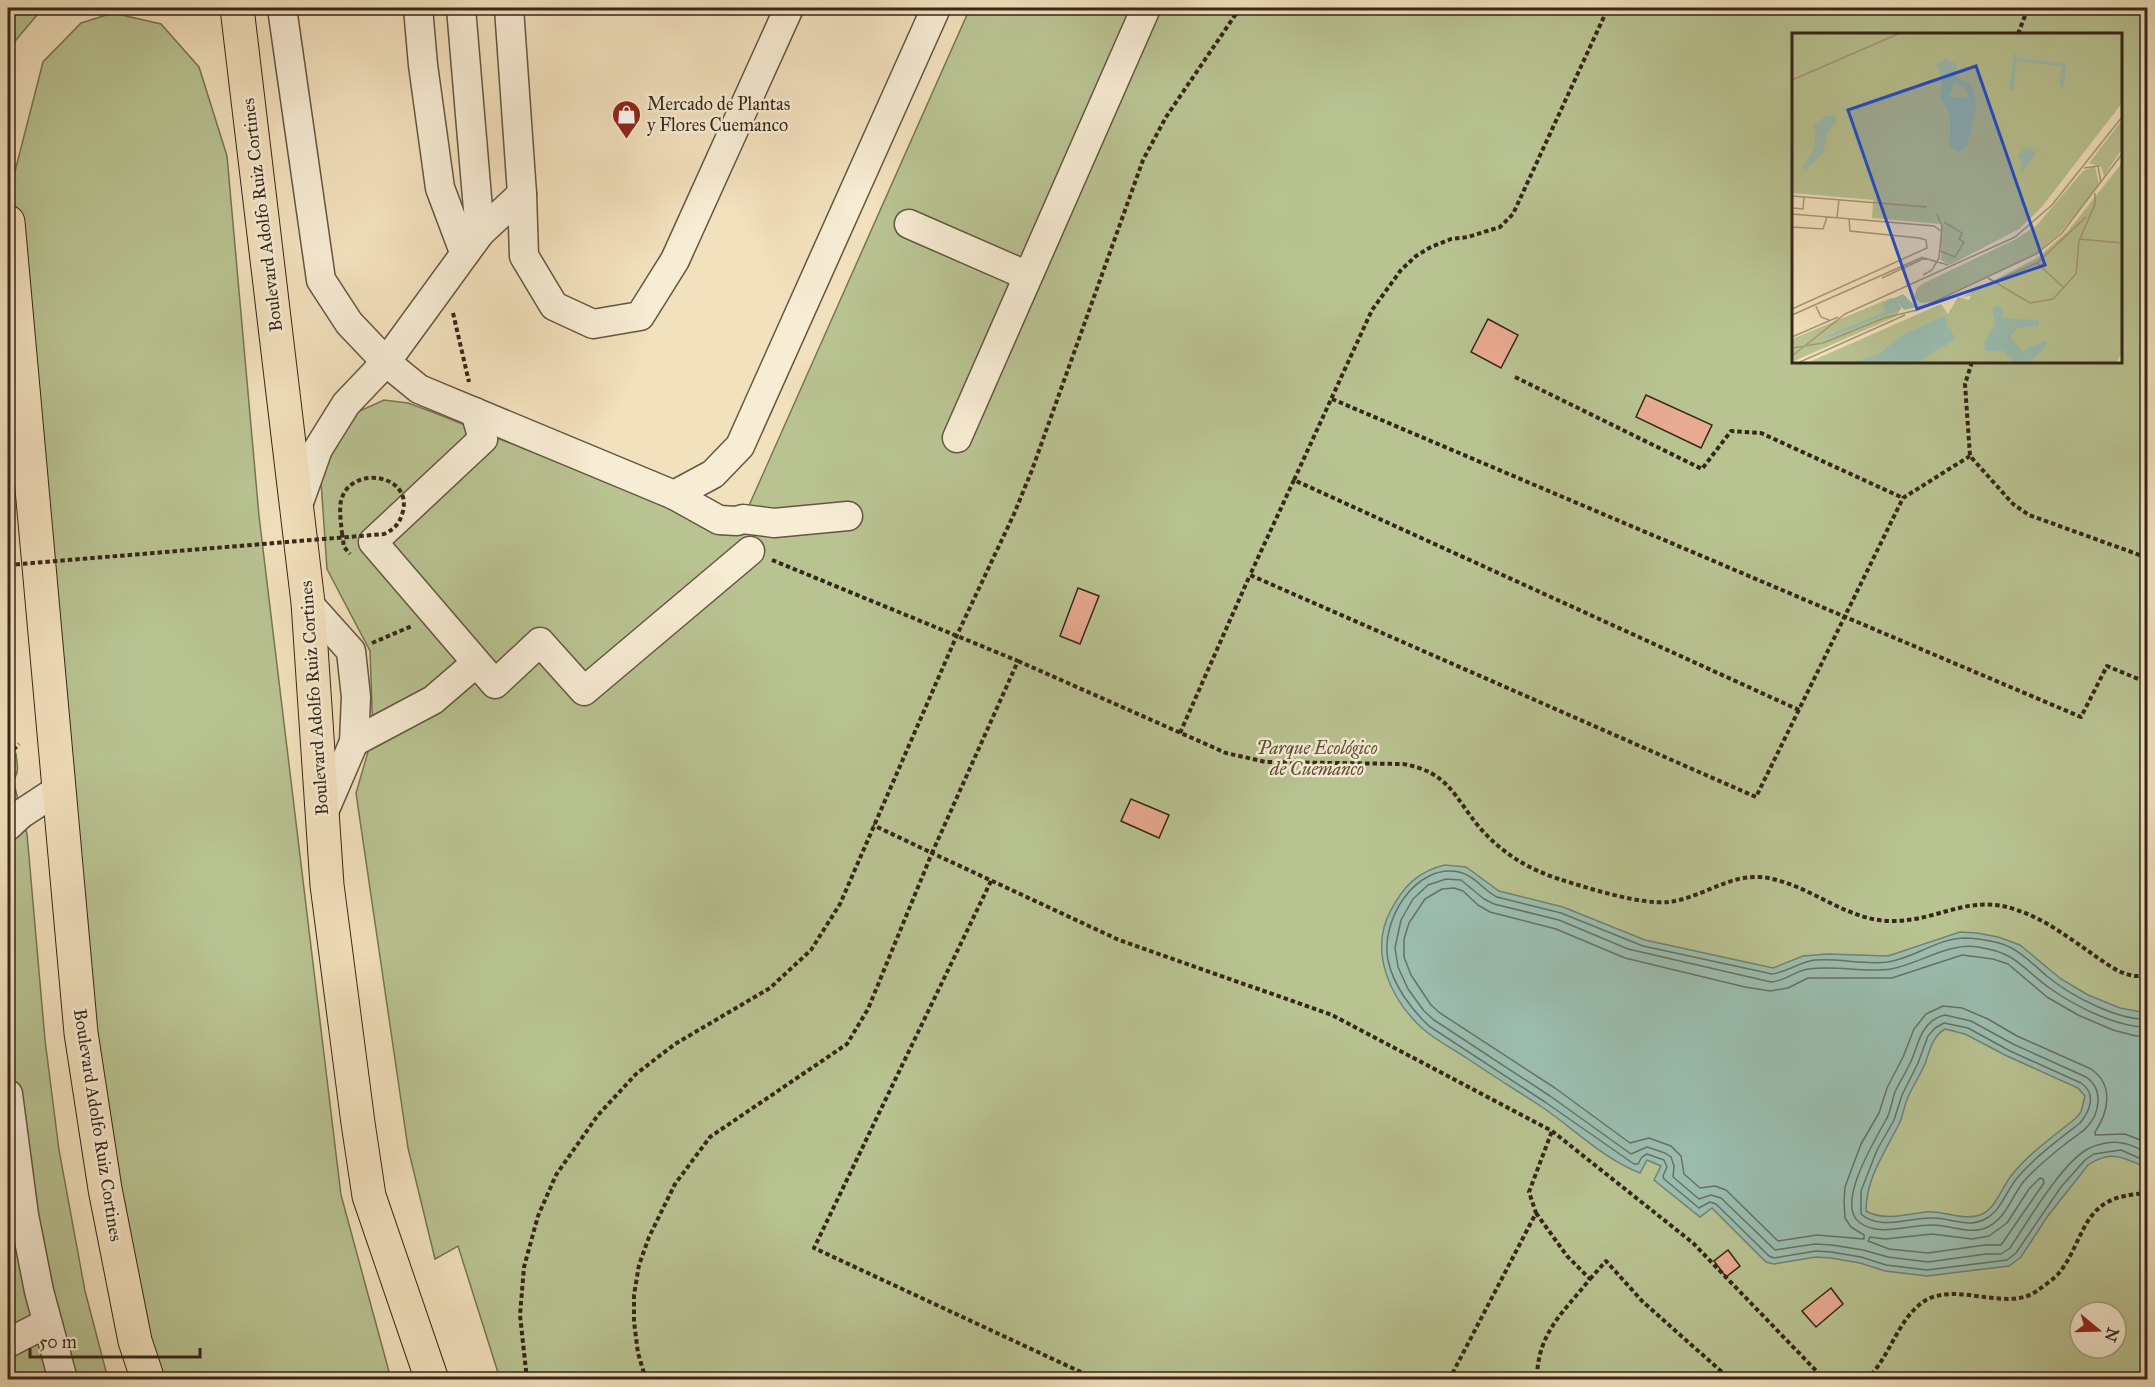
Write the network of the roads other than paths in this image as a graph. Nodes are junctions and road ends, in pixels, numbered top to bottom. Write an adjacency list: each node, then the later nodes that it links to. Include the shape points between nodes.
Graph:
1 (237, 8): 20 (highway, Boulevard Adolfo Ruiz Cortines)
2 (282, 8): 16 (street, via 321,280 349,323)
3 (418, 8): 10 (street)
4 (461, 8): 9 (street)
5 (509, 8): 11 (street)
6 (789, 8): 11 (street, via 675,260 640,316 593,324 554,306 524,256)
7 (936, 8): 19 (street, via 740,446 713,474)
8 (1146, 8): 15 (street)
9 (466, 63): 10 (street); 14 (street)
10 (423, 65): 14 (street, via 440,188)
11 (522, 194): 14 (street)
12 (8, 222): 26 (highway, Boulevard Adolfo Ruiz Cortines)
13 (909, 225): 15 (street)
14 (472, 242): 16 (street)
15 (1028, 276): 18 (street)
16 (386, 362): 17 (street, via 419,388); 20 (street, via 346,404 318,449)
17 (476, 412): 19 (street); 24 (street, via 483,439 373,542)
18 (957, 438)
19 (674, 495): 21 (street, via 719,520 774,523)
20 (297, 508): 23 (highway, Boulevard Adolfo Ruiz Cortines)
21 (848, 516)
22 (750, 551): 24 (street, via 584,691 540,642 495,684)
23 (308, 603): 25 (street, via 351,651 356,697); 27 (highway, Boulevard Adolfo Ruiz Cortines)
24 (476, 663): 25 (street, via 433,700)
25 (354, 742): 27 (street)
26 (59, 789): 28 (street); 33 (highway, Boulevard Adolfo Ruiz Cortines, via 81,1033 105,1189 135,1341)
27 (323, 814): 34 (highway, Boulevard Adolfo Ruiz Cortines, via 327,885 369,1196)
28 (8, 827)
29 (8, 1094): 30 (street, via 24,1215)
30 (46, 1323): 31 (street); 32 (street)
31 (8, 1343)
32 (63, 1380)
33 (148, 1380)
34 (432, 1380)

